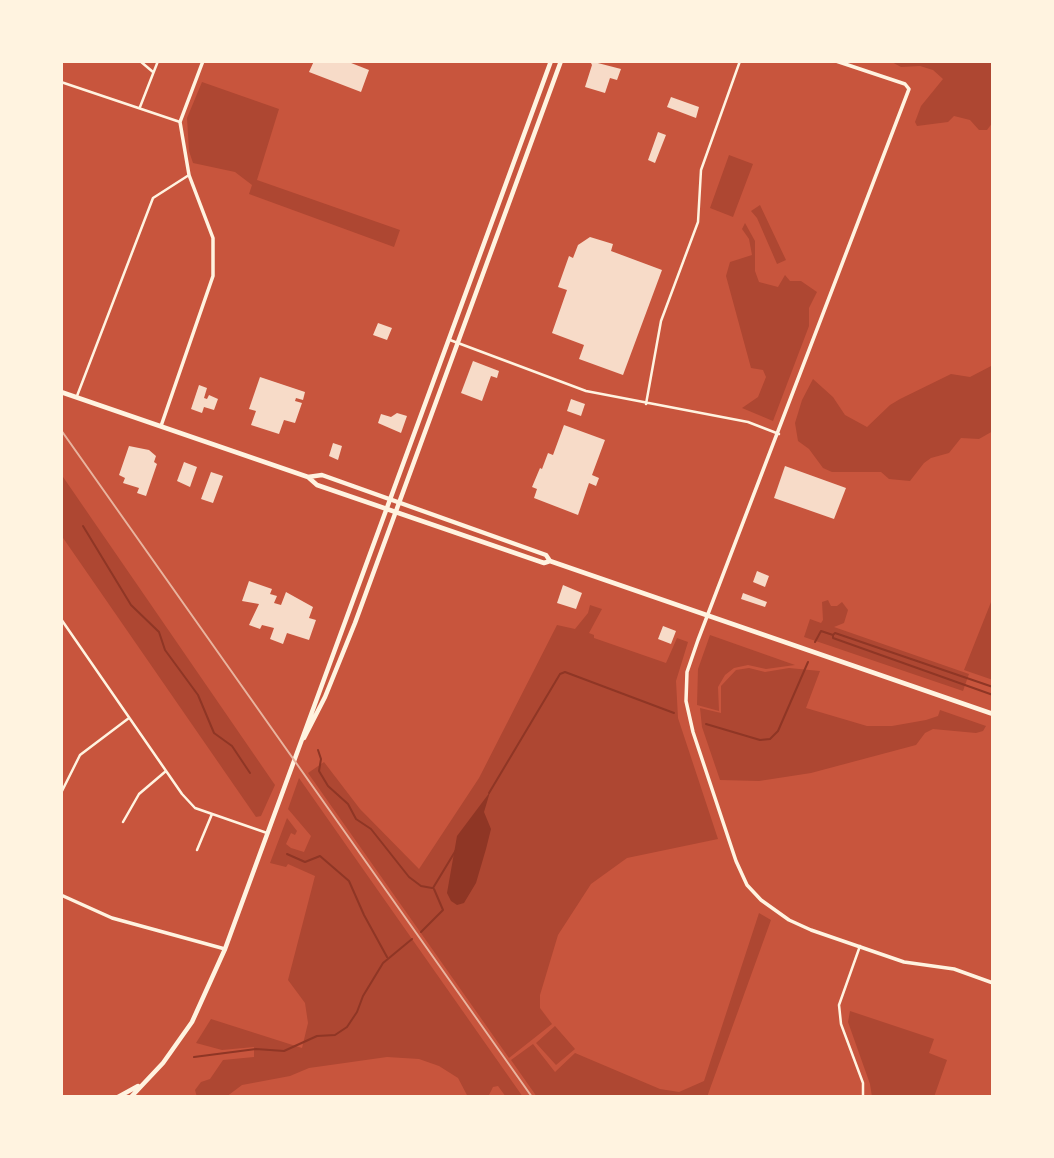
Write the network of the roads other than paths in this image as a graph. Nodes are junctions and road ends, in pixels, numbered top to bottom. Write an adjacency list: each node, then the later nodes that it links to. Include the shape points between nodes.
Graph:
1 (140, 61): 8 (street)
2 (158, 61): 8 (street)
3 (203, 61): 11 (street)
4 (551, 61): 13 (main road)
5 (561, 61): 14 (main road)
6 (740, 61): 17 (street, via 701,170 698,222 661,321)
7 (836, 61): 19 (street, via 909,89)
8 (154, 72): 10 (street)
9 (61, 82): 10 (street)
10 (140, 108): 11 (street)
11 (180, 122): 12 (street)
12 (189, 174): 16 (street, via 153,198); 18 (street, via 203,206 215,258 213,276)
13 (450, 339): 14 (street); 21 (main road)
14 (458, 343): 17 (street, via 586,391); 22 (main road)
15 (61, 392): 16 (main road)
16 (77, 398): 18 (main road)
17 (646, 404): 19 (street, via 748,422)
18 (162, 426): 20 (main road)
19 (779, 433): 26 (street)
20 (308, 477): 21 (main road, via 322,475); 23 (main road, via 317,485)
21 (389, 499): 22 (main road); 23 (main road)
22 (399, 502): 24 (main road); 25 (main road, via 546,555)
23 (386, 508): 24 (main road); 30 (main road)
24 (396, 512): 25 (main road, via 544,563); 30 (main road, via 325,697)
25 (550, 561): 26 (main road)
26 (707, 617): 28 (main road); 38 (street, via 687,672 686,701 747,885 771,909 811,930)
27 (61, 619): 29 (street)
28 (993, 714)
29 (129, 718): 31 (street); 32 (street, via 80,755)
30 (298, 751): 35 (main road)
31 (166, 771): 33 (street, via 195,808); 34 (street, via 139,794)
32 (61, 793)
33 (212, 814): 35 (street); 36 (street)
34 (123, 822)
35 (268, 834): 39 (main road)
36 (197, 850)
37 (61, 895): 39 (street, via 112,918)
38 (860, 946): 40 (street, via 904,962 954,969); 44 (street, via 839,1005 841,1024 863,1083)
39 (225, 949): 41 (main road, via 192,1022 163,1063)
40 (993, 983)
41 (139, 1085): 42 (main road); 43 (main road)
42 (118, 1097)
43 (131, 1097)
44 (863, 1097)

